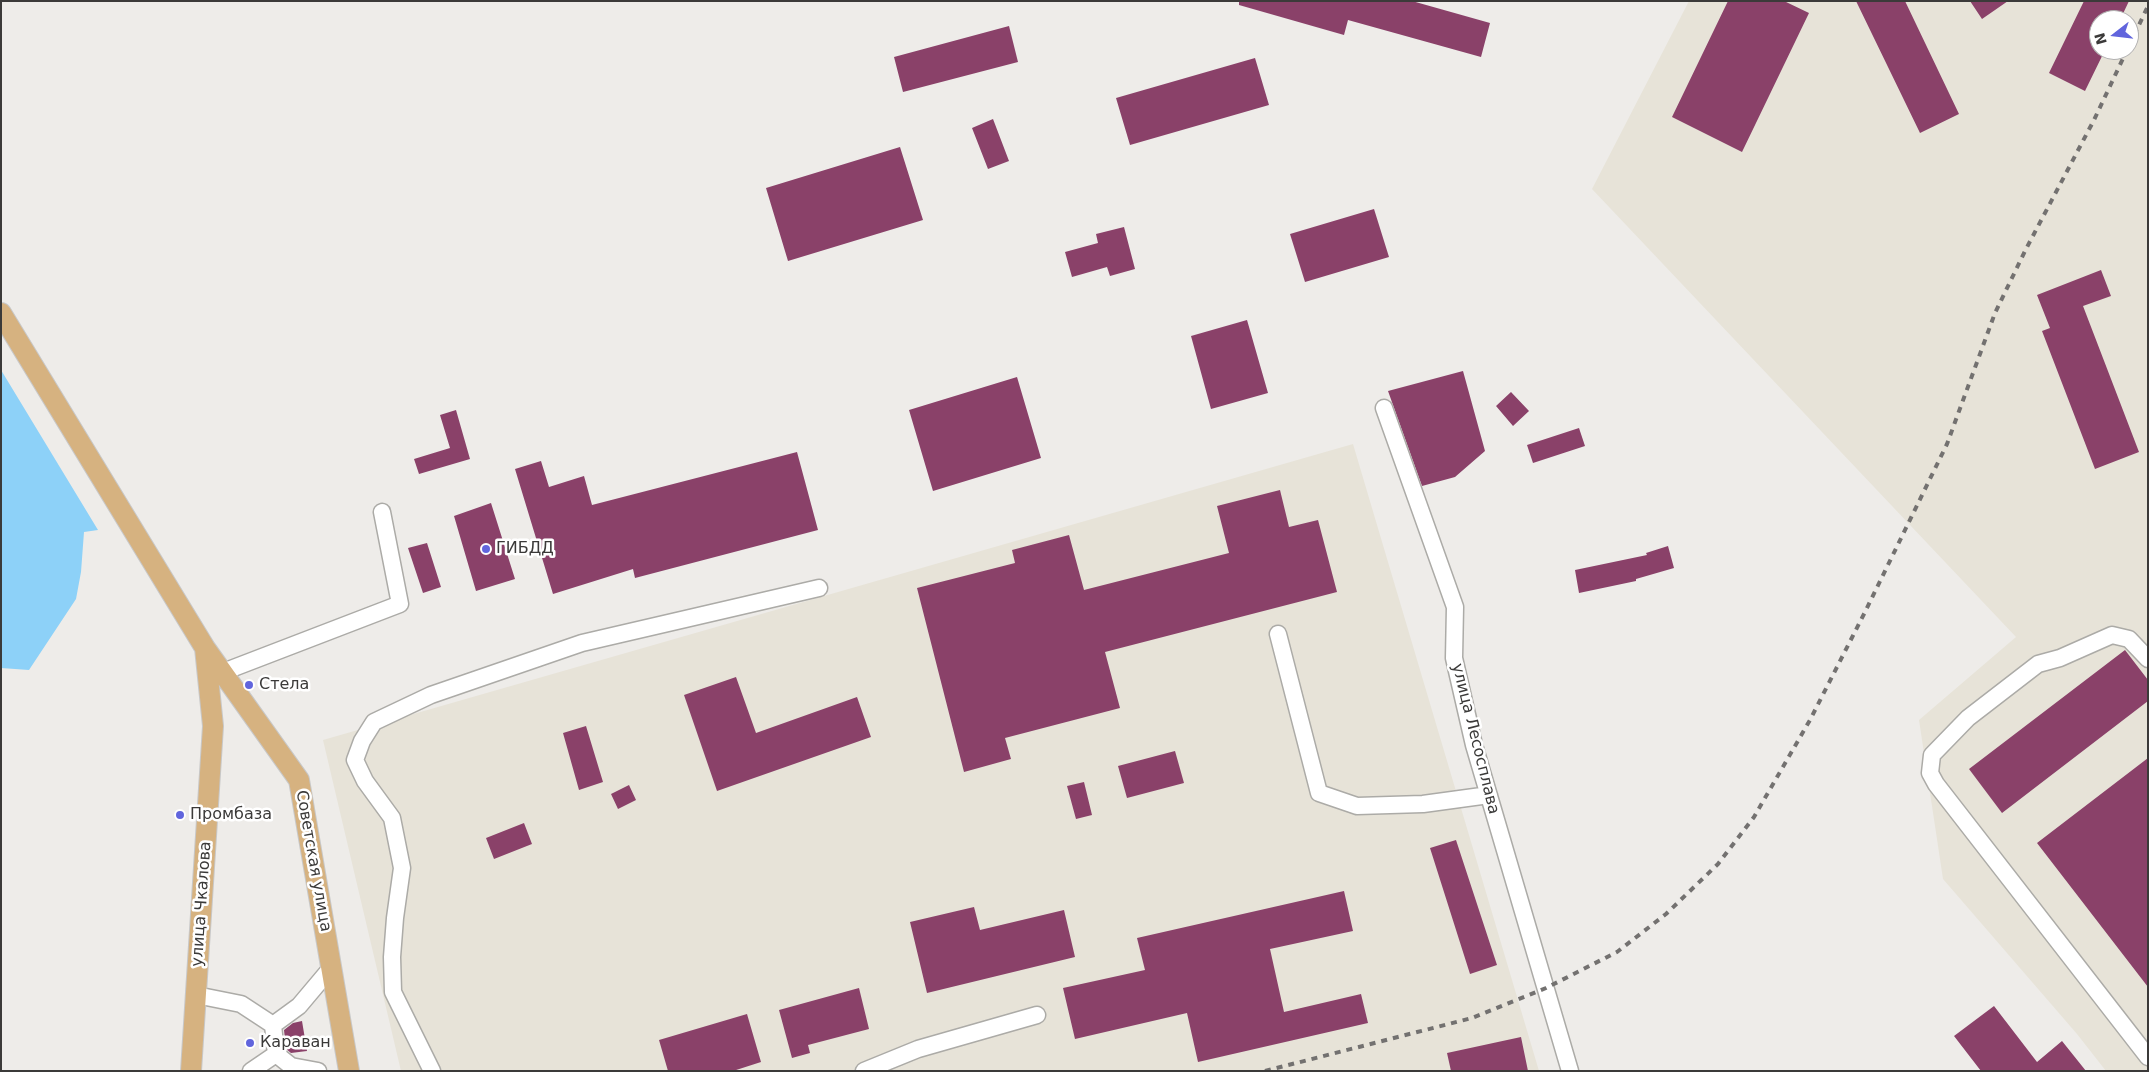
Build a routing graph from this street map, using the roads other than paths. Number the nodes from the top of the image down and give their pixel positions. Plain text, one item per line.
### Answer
1 (1, 313) edge
2 (1384, 408) dead end
3 (382, 512) dead end
4 (819, 588) dead end
5 (1278, 634) dead end
6 (206, 648) junction
7 (2148, 659) edge
8 (223, 672) junction
9 (1489, 795) junction
10 (331, 968) junction
11 (196, 995) junction
12 (1037, 1015) dead end
13 (273, 1026) junction
14 (276, 1054) junction
15 (2148, 1056) edge
16 (191, 1071) edge
17 (251, 1071) edge
18 (318, 1071) edge
19 (349, 1071) edge
20 (432, 1071) edge
21 (864, 1071) edge
22 (1570, 1071) edge

1 - 6 main road, Советская улица
2 - 9 street, улица Лесосплава
3 - 8 street
4 - 20 street
5 - 9 street
6 - 8 main road, Советская улица
6 - 11 main road, улица Чкалова
7 - 15 street
8 - 10 main road, Советская улица
9 - 22 street, улица Лесосплава
10 - 13 street
10 - 19 main road, Советская улица
11 - 13 street
11 - 16 main road, улица Чкалова
12 - 21 street
13 - 14 street
14 - 17 street
14 - 18 street

